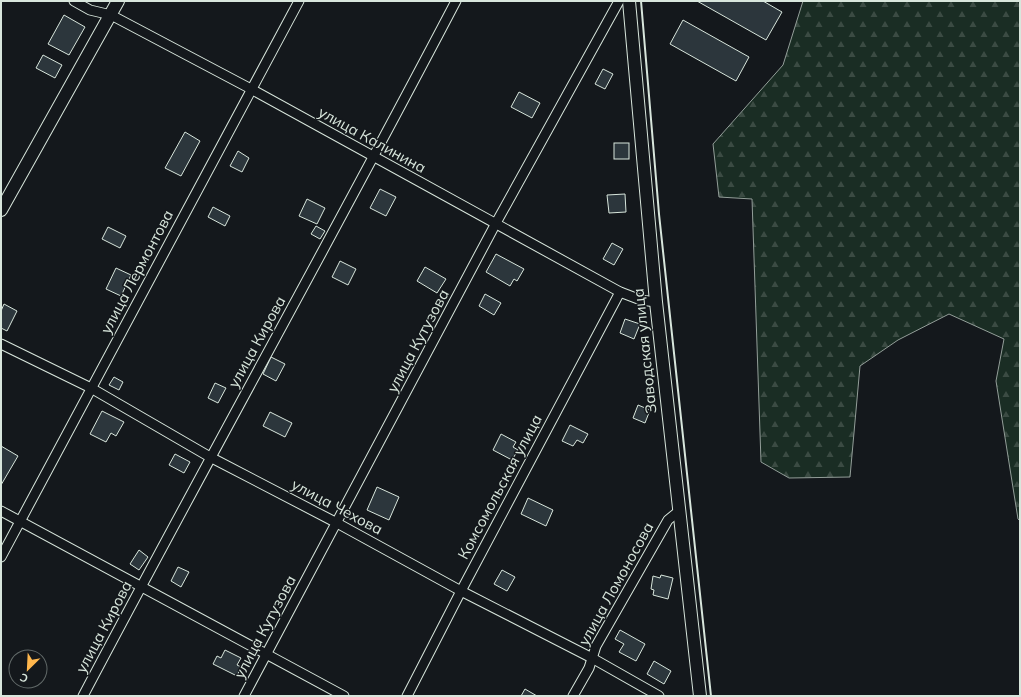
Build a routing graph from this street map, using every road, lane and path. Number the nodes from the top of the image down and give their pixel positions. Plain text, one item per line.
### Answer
1 (74, 1) edge
2 (118, 1) edge
3 (299, 1) edge
4 (456, 1) edge
5 (620, 1) edge
6 (629, 1) edge
7 (111, 15) junction
8 (251, 89) junction
9 (374, 158) junction
10 (1, 210) edge
11 (496, 223) junction
12 (620, 292) junction
13 (656, 302) junction
14 (1, 344) edge
15 (91, 388) junction
16 (210, 457) junction
17 (1, 511) edge
18 (679, 511) junction
19 (20, 522) junction
20 (337, 523) junction
21 (1, 557) edge
22 (141, 587) junction
23 (461, 591) junction
24 (267, 654) junction
25 (592, 658) junction
26 (83, 696) edge
27 (244, 696) edge
28 (344, 696) edge
29 (407, 696) edge
30 (573, 696) edge
31 (659, 696) edge
32 (700, 696) edge

1 - 7 street, улица Калинина
2 - 7 street
3 - 8 street, улица Лермонтова
4 - 9 street, улица Кирова
5 - 11 street, улица Кутузова
6 - 13 street, Заводская улица
7 - 8 street, улица Калинина
7 - 10 street
8 - 9 street, улица Калинина
8 - 15 street, улица Лермонтова
9 - 11 street, улица Калинина
9 - 16 street, улица Кирова
11 - 12 street, улица Калинина
11 - 20 street, улица Кутузова
12 - 13 street, улица Калинина
12 - 23 street, Комсомольская улица
13 - 18 street, Заводская улица
14 - 15 street, улица Чехова
15 - 16 street, улица Чехова
15 - 19 street, улица Лермонтова
16 - 20 street, улица Чехова
16 - 22 street, улица Кирова
17 - 19 street
18 - 25 street, улица Ломоносова
18 - 32 street, Заводская улица
19 - 21 street, улица Лермонтова
19 - 22 street
20 - 23 street, улица Чехова
20 - 24 street, улица Кутузова
22 - 24 street
22 - 26 street, улица Кирова
23 - 25 street, улица Чехова
23 - 29 street, Комсомольская улица
24 - 27 street, улица Кутузова
24 - 28 street
25 - 30 street, улица Ломоносова
25 - 31 street, улица Чехова

